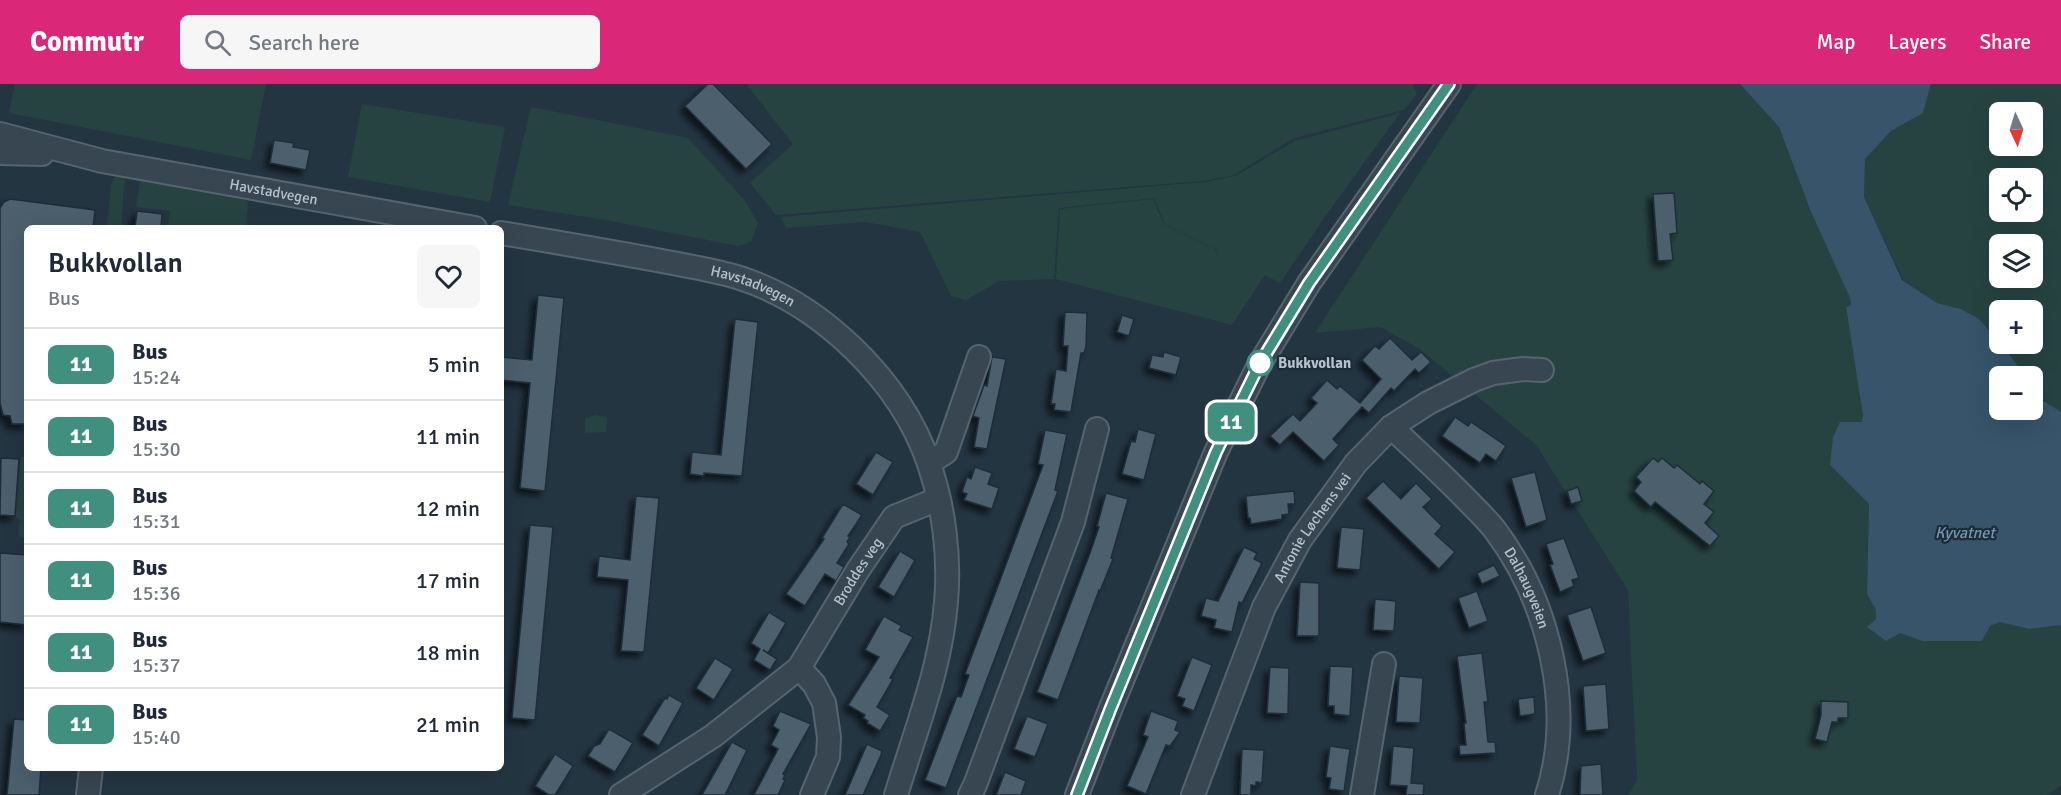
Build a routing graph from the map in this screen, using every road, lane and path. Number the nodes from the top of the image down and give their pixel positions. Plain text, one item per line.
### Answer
1 (1449, 84) edge
2 (0, 134) edge
3 (0, 153) edge
4 (74, 154) junction
5 (459, 225) edge
6 (504, 234) edge
7 (979, 357) dead end
8 (1542, 370) dead end
9 (1391, 427) junction
10 (1097, 429) dead end
11 (929, 463) junction
12 (938, 499) junction
13 (1384, 664) dead end
14 (799, 668) junction
15 (91, 771) edge
16 (88, 795) edge
17 (621, 795) edge
18 (812, 795) edge
19 (896, 795) edge
20 (970, 795) edge
21 (1077, 795) edge
22 (1193, 795) edge
23 (1362, 795) edge
24 (1547, 795) edge

1 - 21 street
2 - 4 street, Havstadvegen
3 - 4 street, Havstadvegen
4 - 5 street, Havstadvegen
6 - 11 street, Havstadvegen
7 - 11 street
8 - 9 street, Antonie Løchens vei
9 - 22 street, Antonie Løchens vei
9 - 24 street, Dalhaugveien
10 - 20 street
11 - 12 street, Havstadvegen
12 - 14 street, Broddes veg
12 - 19 street, Havstadvegen
13 - 23 street
14 - 17 street, Broddes veg
14 - 18 street
15 - 16 street

